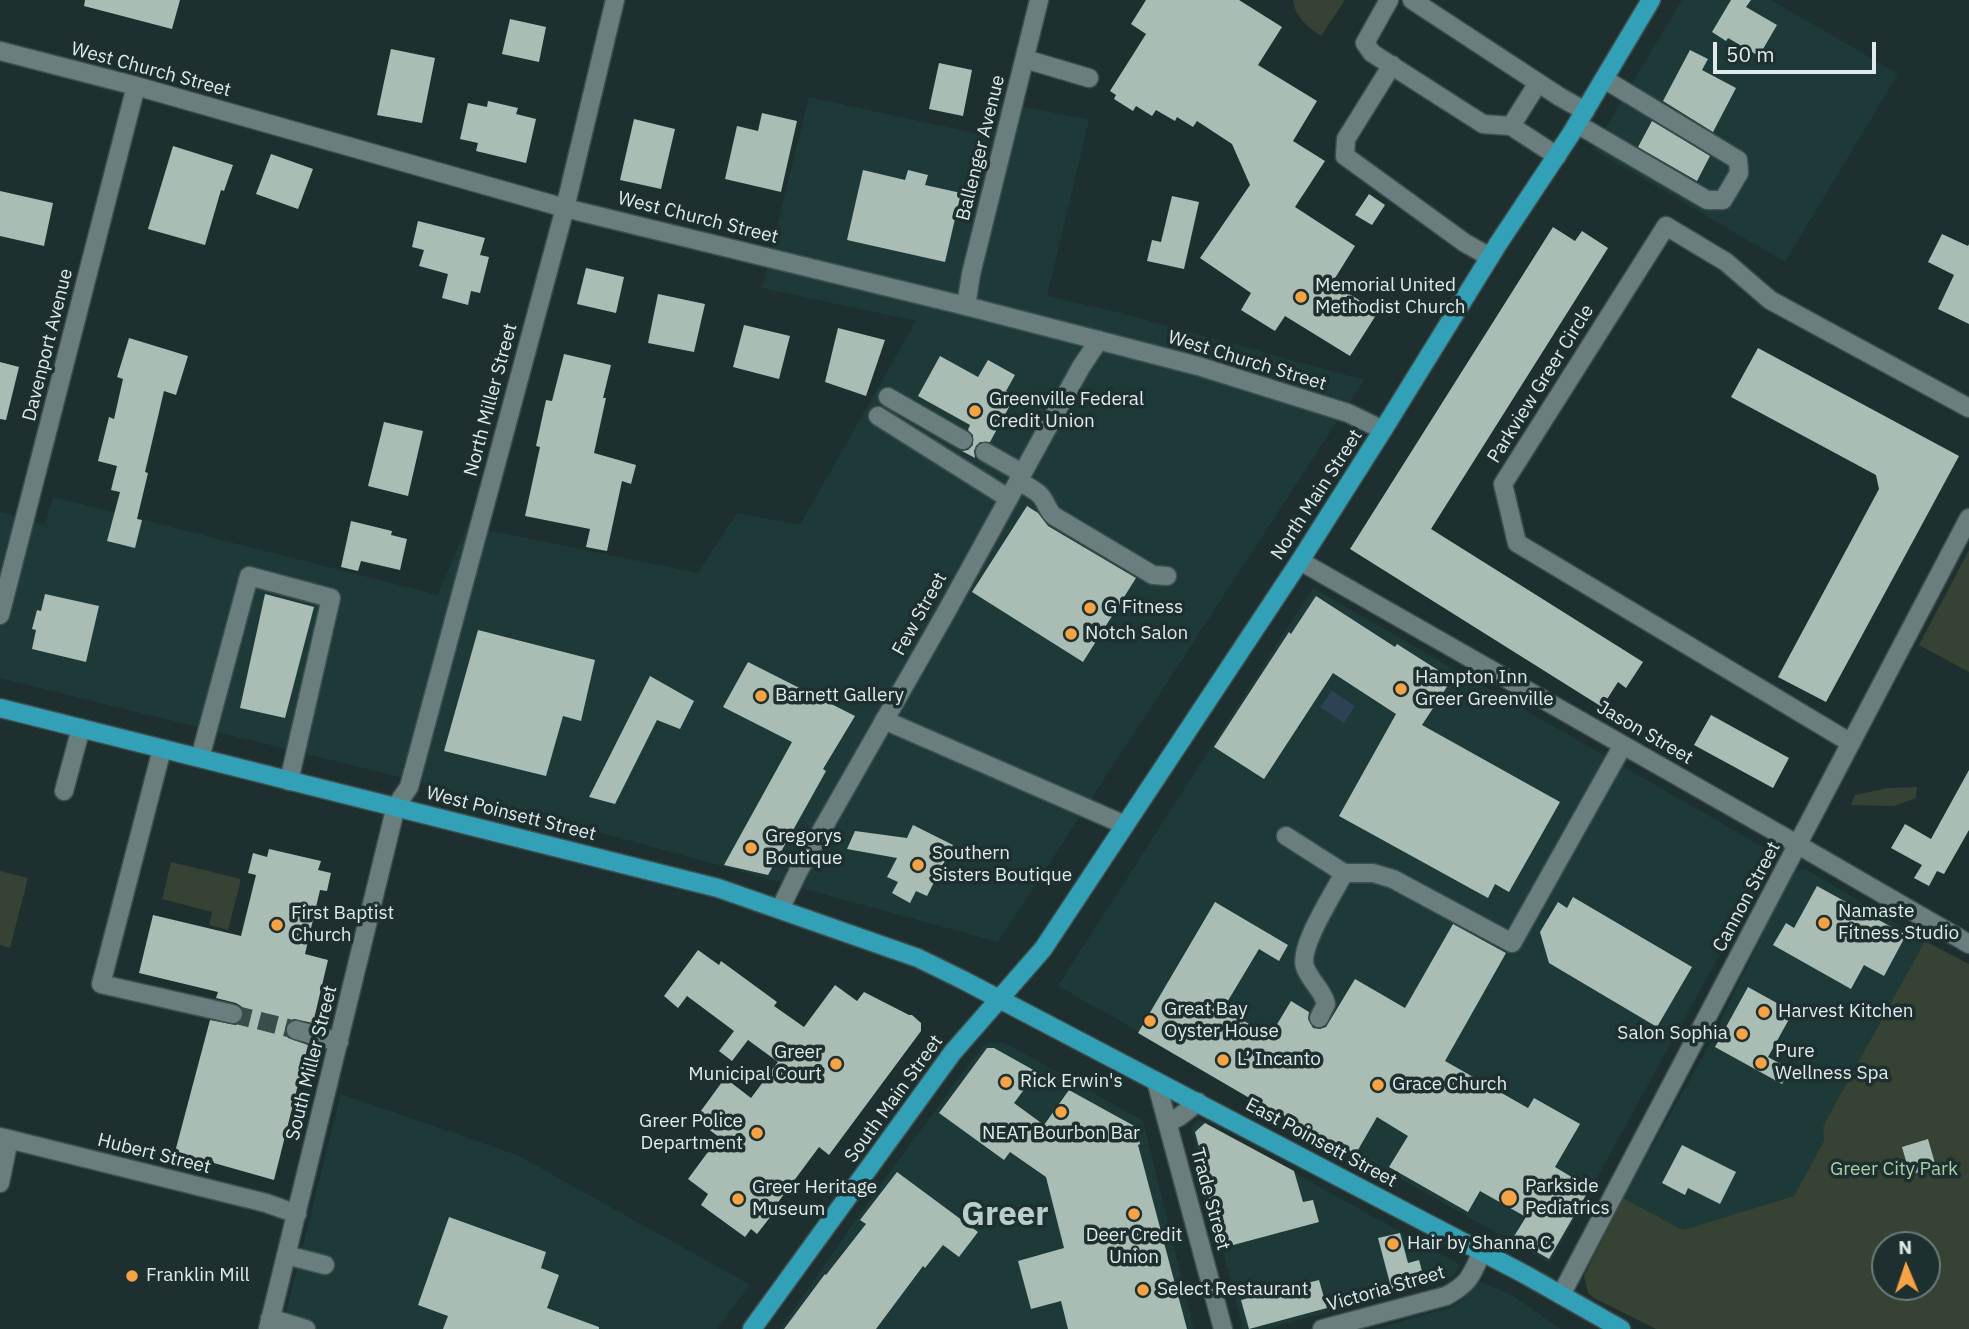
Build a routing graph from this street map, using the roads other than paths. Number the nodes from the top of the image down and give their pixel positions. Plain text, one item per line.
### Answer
1 (615, 0) edge
2 (1040, 0) edge
3 (1389, 0) edge
4 (1412, 0) edge
5 (1651, 0) edge
6 (0, 51) edge
7 (1025, 59) junction
8 (1392, 65) junction
9 (1089, 78) dead end
10 (1604, 79) junction
11 (1538, 82) junction
12 (136, 86) junction
13 (1581, 117) junction
14 (1511, 126) junction
15 (1557, 156) junction
16 (565, 208) junction
17 (1490, 257) junction
18 (966, 306) junction
19 (1099, 340) junction
20 (888, 397) dead end
21 (1969, 408) edge
22 (878, 416) dead end
23 (1383, 430) junction
24 (963, 440) dead end
25 (985, 452) dead end
26 (1020, 477) junction
27 (1009, 498) junction
28 (1969, 518) edge
29 (1300, 561) junction
30 (1167, 576) dead end
31 (0, 615) edge
32 (0, 708) edge
33 (884, 720) junction
34 (81, 728) junction
35 (1851, 743) junction
36 (1623, 745) junction
37 (162, 749) junction
38 (200, 758) junction
39 (289, 781) junction
40 (64, 791) dead end
41 (396, 806) junction
42 (1125, 825) junction
43 (1286, 836) dead end
44 (1798, 845) junction
45 (1344, 873) junction
46 (780, 909) junction
47 (1969, 944) edge
48 (999, 999) junction
49 (233, 1014) tunnel mouth
50 (1319, 1018) dead end
51 (296, 1030) tunnel mouth
52 (339, 1042) junction
53 (1156, 1081) junction
54 (1198, 1102) junction
55 (1168, 1122) junction
56 (4, 1138) edge
57 (0, 1183) edge
58 (297, 1214) junction
59 (1482, 1252) junction
60 (286, 1255) junction
61 (325, 1265) dead end
62 (1561, 1295) junction
63 (269, 1324) edge
64 (1353, 1325) edge
65 (306, 1329) edge
66 (752, 1329) edge
67 (1223, 1329) edge
68 (1322, 1329) edge
69 (1622, 1329) edge

1 - 16 street, North Miller Street
2 - 7 street, Ballenger Avenue
3 - 8 street
4 - 11 street
5 - 10 main road, North Main Street
6 - 12 street, West Church Street
7 - 9 street
7 - 18 street, Ballenger Avenue
8 - 14 street
8 - 17 street
10 - 13 main road, North Main Street
10 - 13 street
11 - 13 street
11 - 14 street
12 - 16 street, West Church Street
12 - 31 street, Davenport Avenue
13 - 15 main road, North Main Street
14 - 15 street
15 - 17 main road, North Main Street
16 - 18 street, West Church Street
16 - 41 street, North Miller Street
17 - 23 main road, North Main Street
18 - 19 street, West Church Street
19 - 23 street, West Church Street
19 - 26 street, Few Street
20 - 24 street
21 - 35 street, Parkview Greer Circle
22 - 27 street
23 - 29 main road, North Main Street
25 - 26 street
26 - 27 street, Few Street
26 - 30 street
27 - 33 street, Few Street
28 - 35 street, Cannon Street
29 - 36 street, Jason Street
29 - 42 main road, North Main Street
32 - 34 main road, West Poinsett Street
33 - 42 street
33 - 46 street, Few Street
34 - 37 main road, West Poinsett Street
34 - 40 street
35 - 44 street, Cannon Street
36 - 44 street, Jason Street
36 - 45 street
37 - 38 main road, West Poinsett Street
37 - 49 street
38 - 39 main road, West Poinsett Street
38 - 39 street
39 - 41 main road, West Poinsett Street
41 - 46 main road, West Poinsett Street
41 - 52 street, South Miller Street
42 - 48 main road, North Main Street
43 - 45 street
44 - 47 street, Jason Street
44 - 62 street, Cannon Street
45 - 50 street
46 - 48 main road, West Poinsett Street
48 - 53 main road, East Poinsett Street
48 - 66 main road, South Main Street
51 - 52 street
52 - 58 street, South Miller Street
53 - 54 main road, East Poinsett Street
53 - 55 street, Trade Street
54 - 55 street
54 - 59 main road, East Poinsett Street
55 - 67 street, Trade Street
56 - 57 street
56 - 58 street, Hubert Street
58 - 60 street, South Miller Street
59 - 62 main road, East Poinsett Street
59 - 64 street, Victoria Street
60 - 61 street
60 - 63 street, South Miller Street
62 - 69 main road, East Poinsett Street
63 - 65 street
64 - 68 street, Victoria Street

